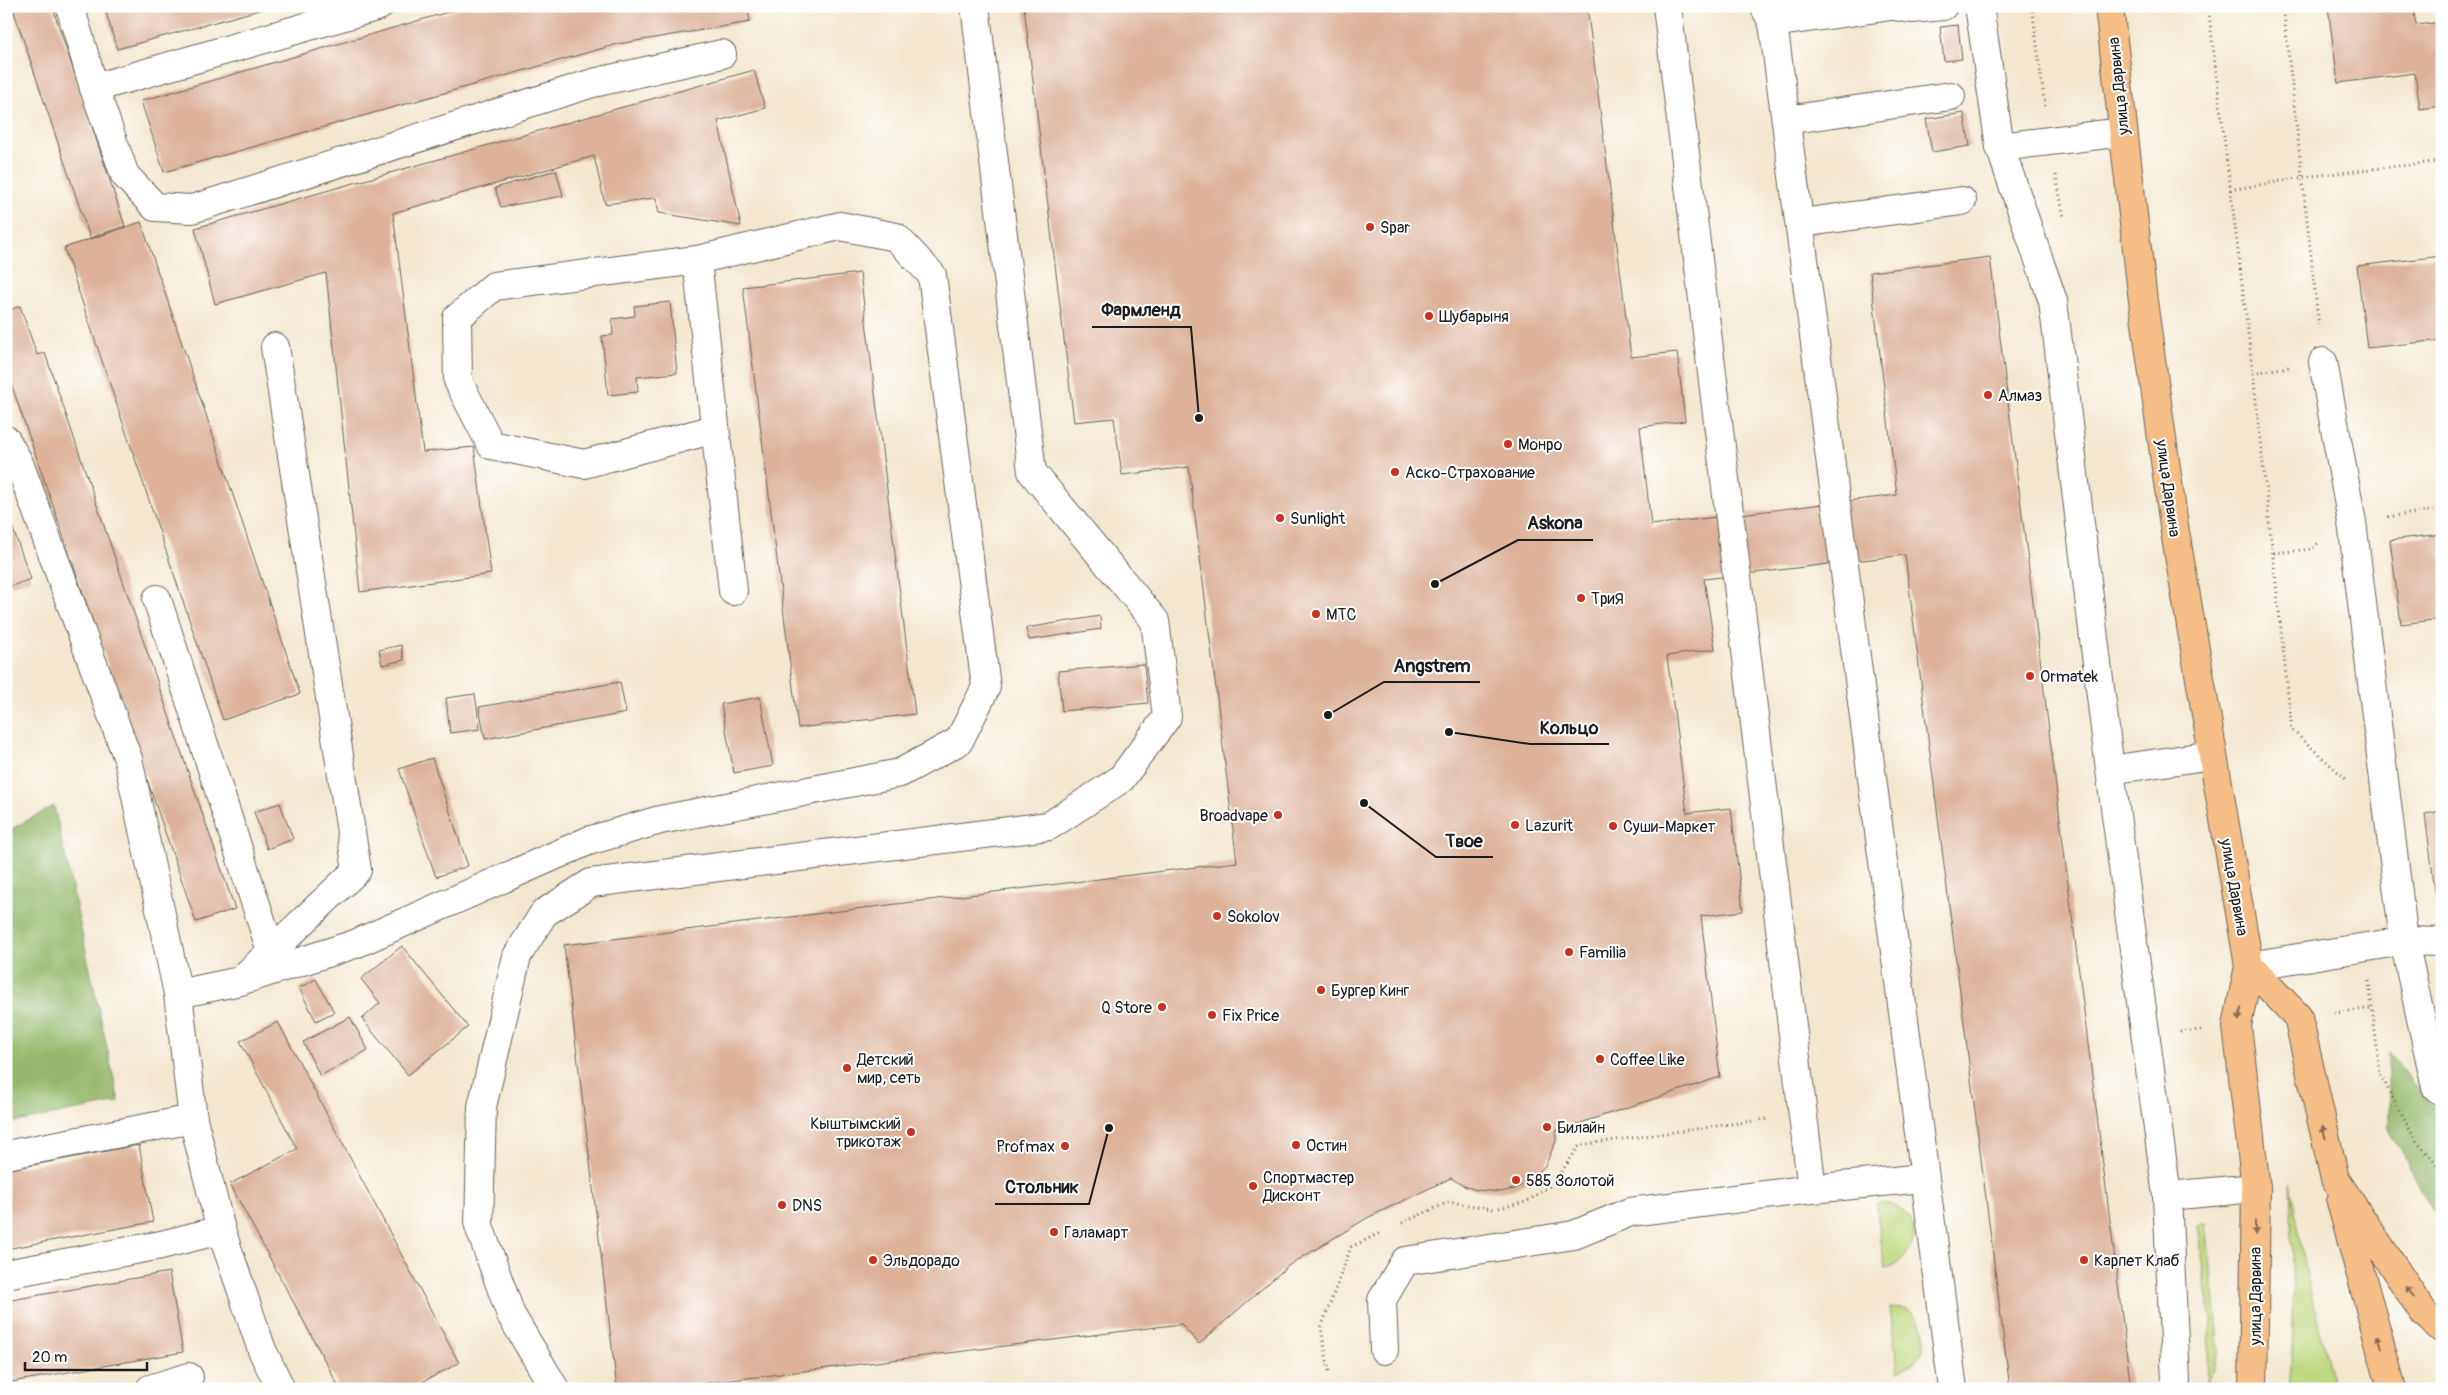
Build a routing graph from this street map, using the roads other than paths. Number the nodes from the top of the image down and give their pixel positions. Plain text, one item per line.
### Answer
1 (70, 6) edge
2 (379, 6) edge
3 (975, 6) edge
4 (1667, 6) edge
5 (1893, 6) edge
6 (1943, 6) edge
7 (1979, 6) edge
8 (2109, 6) edge
9 (1768, 15) edge
10 (722, 54) dead end
11 (94, 88) junction
12 (1951, 96) dead end
13 (1786, 120) junction
14 (2123, 132) junction
15 (2000, 147) junction
16 (1962, 201) dead end
17 (1801, 223) junction
18 (697, 260) junction
19 (275, 347) dead end
20 (2323, 362) road end
21 (715, 429) junction
22 (6, 440) edge
23 (734, 591) dead end
24 (157, 599) dead end
25 (2212, 755) junction
26 (2110, 770) junction
27 (2404, 941) junction
28 (2442, 942) edge
29 (271, 951) junction
30 (2249, 966) junction
31 (240, 981) junction
32 (178, 994) junction
33 (2442, 1092) edge
34 (193, 1119) junction
35 (6, 1155) edge
36 (1923, 1178) junction
37 (2335, 1179) junction
38 (2256, 1188) junction
39 (1812, 1189) junction
40 (2167, 1196) junction
41 (221, 1230) junction
42 (6, 1274) edge
43 (2442, 1329) edge
44 (1384, 1350) dead end
45 (189, 1377) dead end
46 (2176, 1381) dead end
47 (2250, 1386) edge
48 (150, 1389) edge
49 (281, 1389) edge
50 (555, 1389) edge
51 (1953, 1389) edge
52 (2392, 1389) edge

1 - 11 lane
2 - 11 lane
3 - 50 lane
4 - 39 lane
5 - 6 lane
5 - 9 lane
7 - 15 lane
8 - 14 main road, улица Дарвина
9 - 13 lane
10 - 11 lane
12 - 13 lane
13 - 17 lane
14 - 15 lane
14 - 25 main road, улица Дарвина
15 - 26 lane
16 - 17 lane
17 - 36 lane
18 - 21 lane
18 - 21 lane
18 - 31 lane
19 - 29 lane
20 - 27 lane
21 - 23 lane
22 - 32 lane
24 - 29 lane
25 - 26 lane
25 - 30 main road, улица Дарвина
26 - 40 lane
27 - 28 lane
27 - 30 lane
27 - 33 lane
29 - 31 lane
37 -> 30 main road
30 -> 38 main road, улица Дарвина
31 - 32 lane
32 - 34 lane
34 - 35 lane
34 - 41 lane
36 - 39 lane
36 - 51 lane
43 -> 37 main road
52 -> 37 main road
38 - 40 lane
38 -> 47 main road, улица Дарвина
39 - 44 lane
40 - 46 lane
41 - 42 lane
41 - 49 lane
45 - 48 lane

